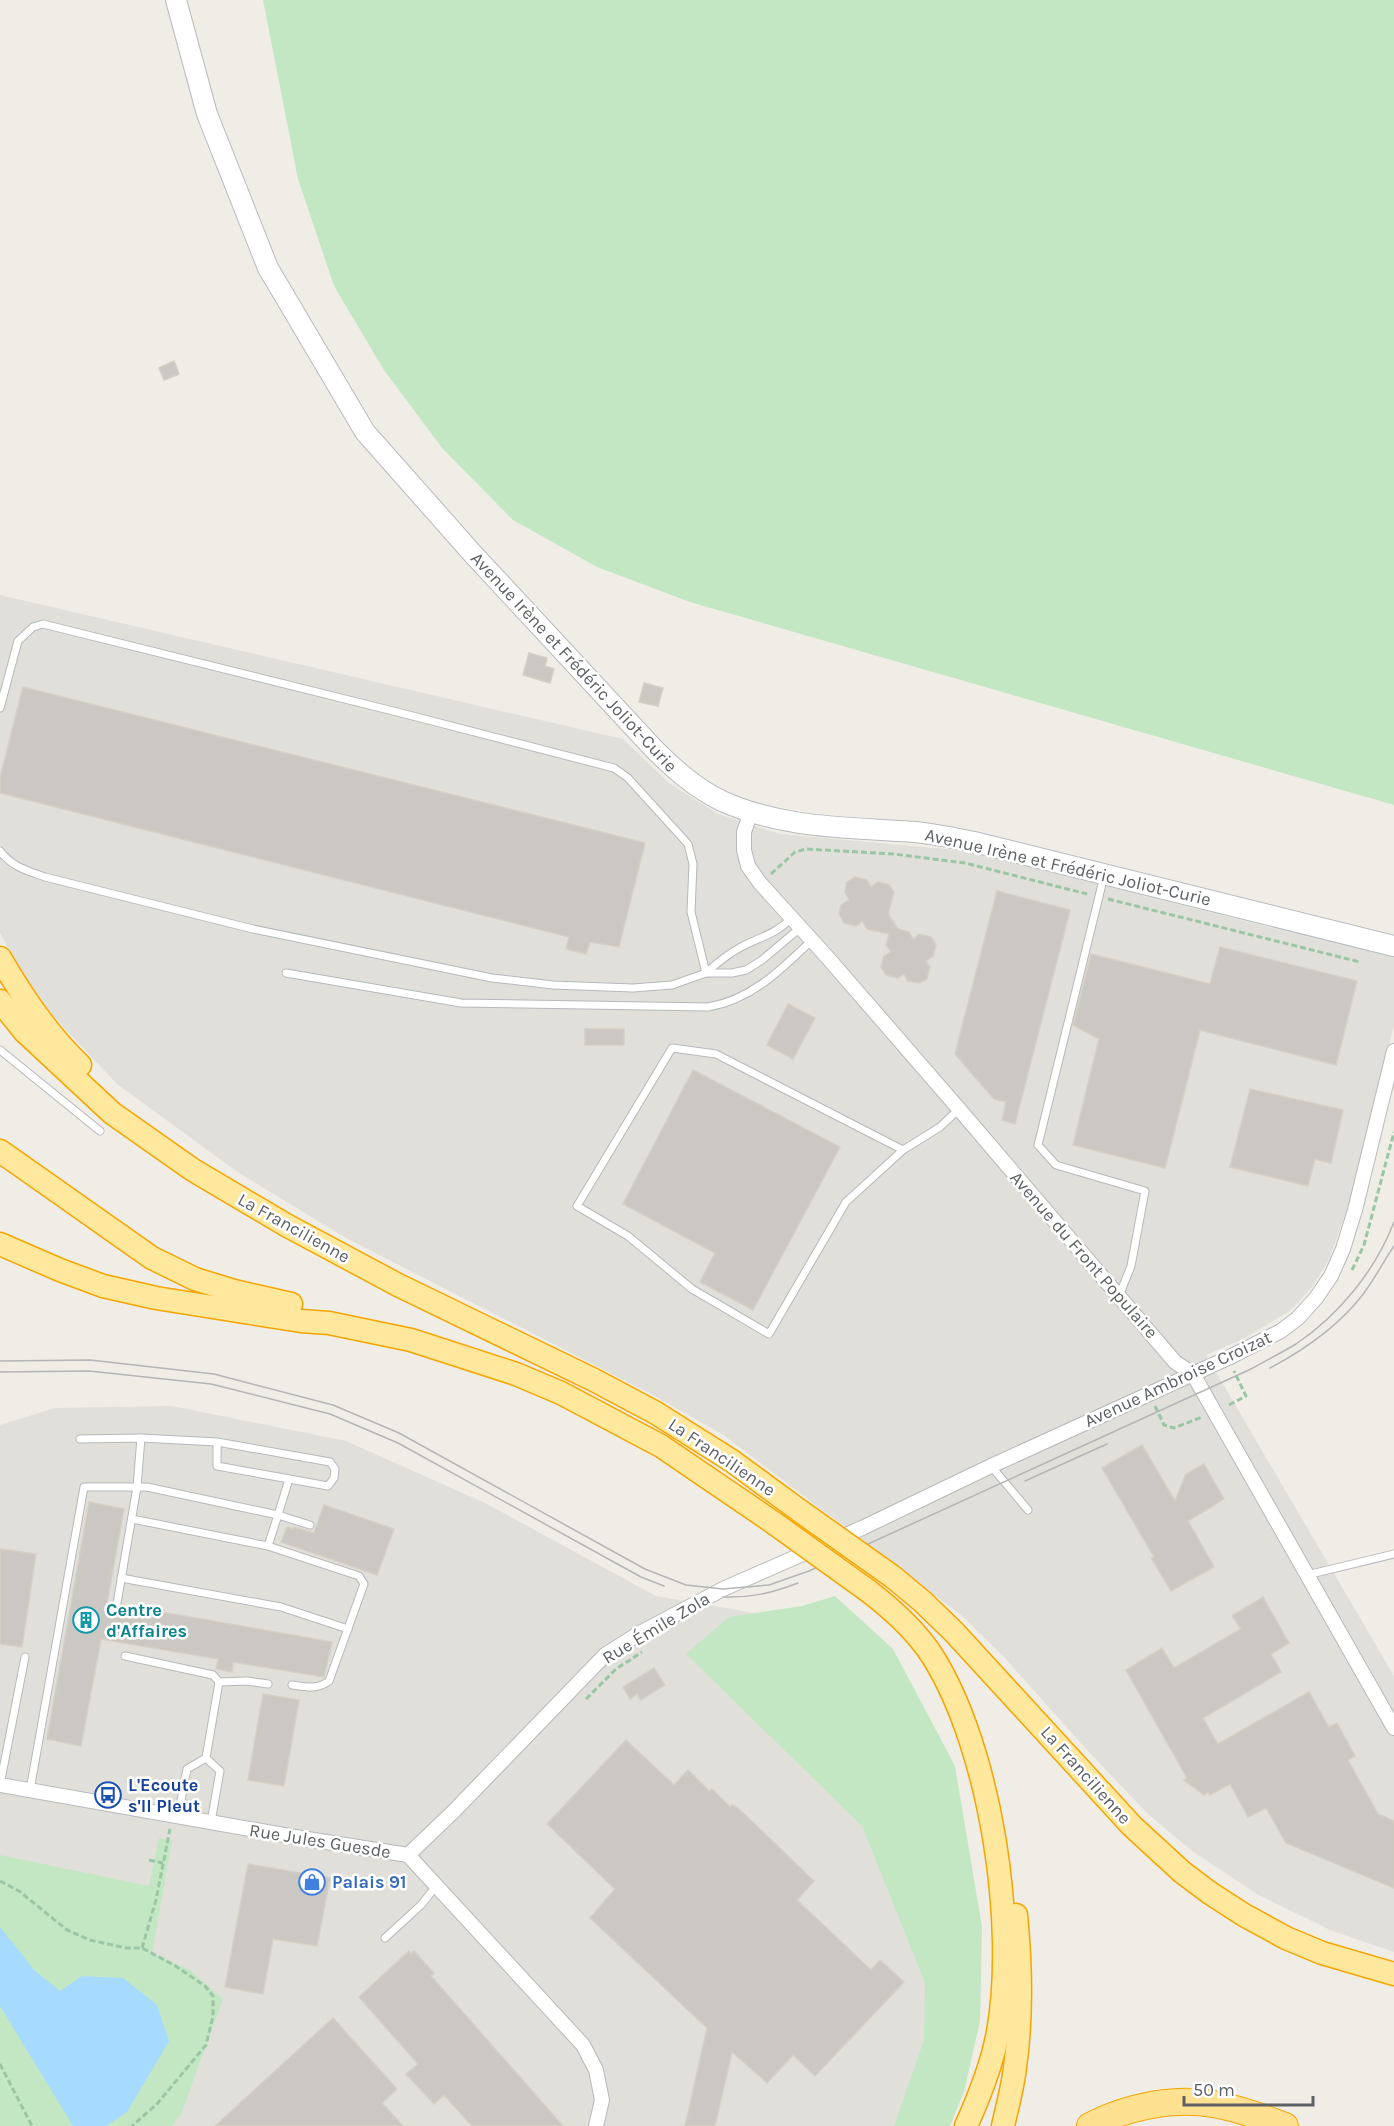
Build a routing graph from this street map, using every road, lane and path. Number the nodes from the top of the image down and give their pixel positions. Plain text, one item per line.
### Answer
1 (176, 0) edge
2 (0, 708) edge
3 (751, 812) junction
4 (0, 851) edge
5 (1104, 874) junction
6 (767, 877) dead end
7 (1099, 897) junction
8 (796, 923) junction
9 (812, 940) junction
10 (1394, 946) edge
11 (0, 958) edge
12 (1360, 962) dead end
13 (286, 973) dead end
14 (705, 973) junction
15 (0, 1001) edge
16 (0, 1050) edge
17 (1394, 1052) edge
18 (959, 1108) junction
19 (106, 1122) junction
20 (903, 1150) junction
21 (0, 1151) edge
22 (0, 1244) edge
23 (1119, 1296) junction
24 (329, 1323) junction
25 (1232, 1367) dead end
26 (1193, 1374) junction
27 (1154, 1403) dead end
28 (1224, 1407) dead end
29 (1207, 1415) dead end
30 (141, 1438) junction
31 (80, 1439) dead end
32 (217, 1442) junction
33 (991, 1466) junction
34 (289, 1479) junction
35 (137, 1487) junction
36 (1028, 1510) dead end
37 (278, 1515) junction
38 (132, 1519) junction
39 (310, 1525) dead end
40 (862, 1528) joint
41 (268, 1546) junction
42 (1394, 1554) edge
43 (1307, 1575) junction
44 (121, 1578) junction
45 (116, 1609) dead end
46 (348, 1629) junction
47 (646, 1649) dead end
48 (125, 1656) dead end
49 (25, 1657) dead end
50 (219, 1682) junction
51 (268, 1684) dead end
52 (292, 1685) dead end
53 (584, 1702) dead end
54 (1394, 1728) edge
55 (206, 1758) junction
56 (0, 1785) edge
57 (30, 1790) junction
58 (176, 1816) junction
59 (211, 1823) junction
60 (408, 1855) junction
61 (149, 1860) dead end
62 (163, 1863) junction
63 (998, 1864) junction
64 (0, 1881) edge
65 (437, 1885) junction
66 (386, 1938) dead end
67 (142, 1948) junction
68 (1394, 1974) edge
69 (0, 2064) edge
70 (32, 2126) edge
71 (132, 2126) edge
72 (596, 2126) edge
73 (966, 2126) edge
74 (1003, 2126) edge
75 (1090, 2126) edge
76 (1285, 2126) edge

1 - 3 main road, Avenue Irène et Frédéric Joliot-Curie
2 - 14 lane
3 - 5 main road, Avenue Irène et Frédéric Joliot-Curie
3 - 8 street, Avenue du Front Populaire
4 - 14 lane
5 - 7 lane
5 - 10 main road, Avenue Irène et Frédéric Joliot-Curie
6 - 7 path
7 - 12 path
7 - 23 lane
8 - 9 street, Avenue du Front Populaire
8 - 14 lane
8 - 14 lane
9 - 13 lane
9 - 18 street, Avenue du Front Populaire
11 - 19 highway
15 - 19 highway, La Francilienne
16 - 19 lane
17 - 26 street, Avenue Ambroise Croizat
18 - 20 lane
18 - 23 street, Avenue du Front Populaire
19 - 68 highway, La Francilienne, bridge
20 - 20 lane
21 - 24 highway
22 - 24 highway, La Francilienne
23 - 26 street, Avenue du Front Populaire
24 - 63 highway, La Francilienne, bridge
25 - 28 path
26 - 33 street, Avenue Ambroise Croizat
26 - 43 street, Avenue du Front Populaire
27 - 29 path
30 - 31 lane
30 - 32 lane
30 - 35 lane
32 - 34 lane
32 - 34 lane
33 - 36 lane
33 - 40 street, Avenue Ambroise Croizat
34 - 37 lane
35 - 37 lane
35 - 38 lane
35 - 57 lane
37 - 39 lane
37 - 41 lane
38 - 41 lane
38 - 44 lane
40 - 60 street, Rue Émile Zola
41 - 46 lane
42 - 43 lane
43 - 54 street, Avenue du Front Populaire
44 - 45 lane
44 - 46 lane
46 - 52 lane
47 - 53 path
48 - 50 lane
49 - 56 lane
50 - 51 lane
50 - 55 lane
55 - 58 lane
55 - 59 lane
56 - 57 street, Rue Jules Guesde
57 - 58 street, Rue Jules Guesde
58 - 59 street, Rue Jules Guesde
58 - 62 path
59 - 60 street, Rue Jules Guesde
60 - 65 street, Rue Jules Guesde
61 - 62 path
62 - 67 path
63 - 73 highway, La Francilienne
63 - 74 highway
64 - 67 path
65 - 66 lane
65 - 72 street, Rue Jules Guesde
67 - 71 path
69 - 70 path
75 - 76 highway

